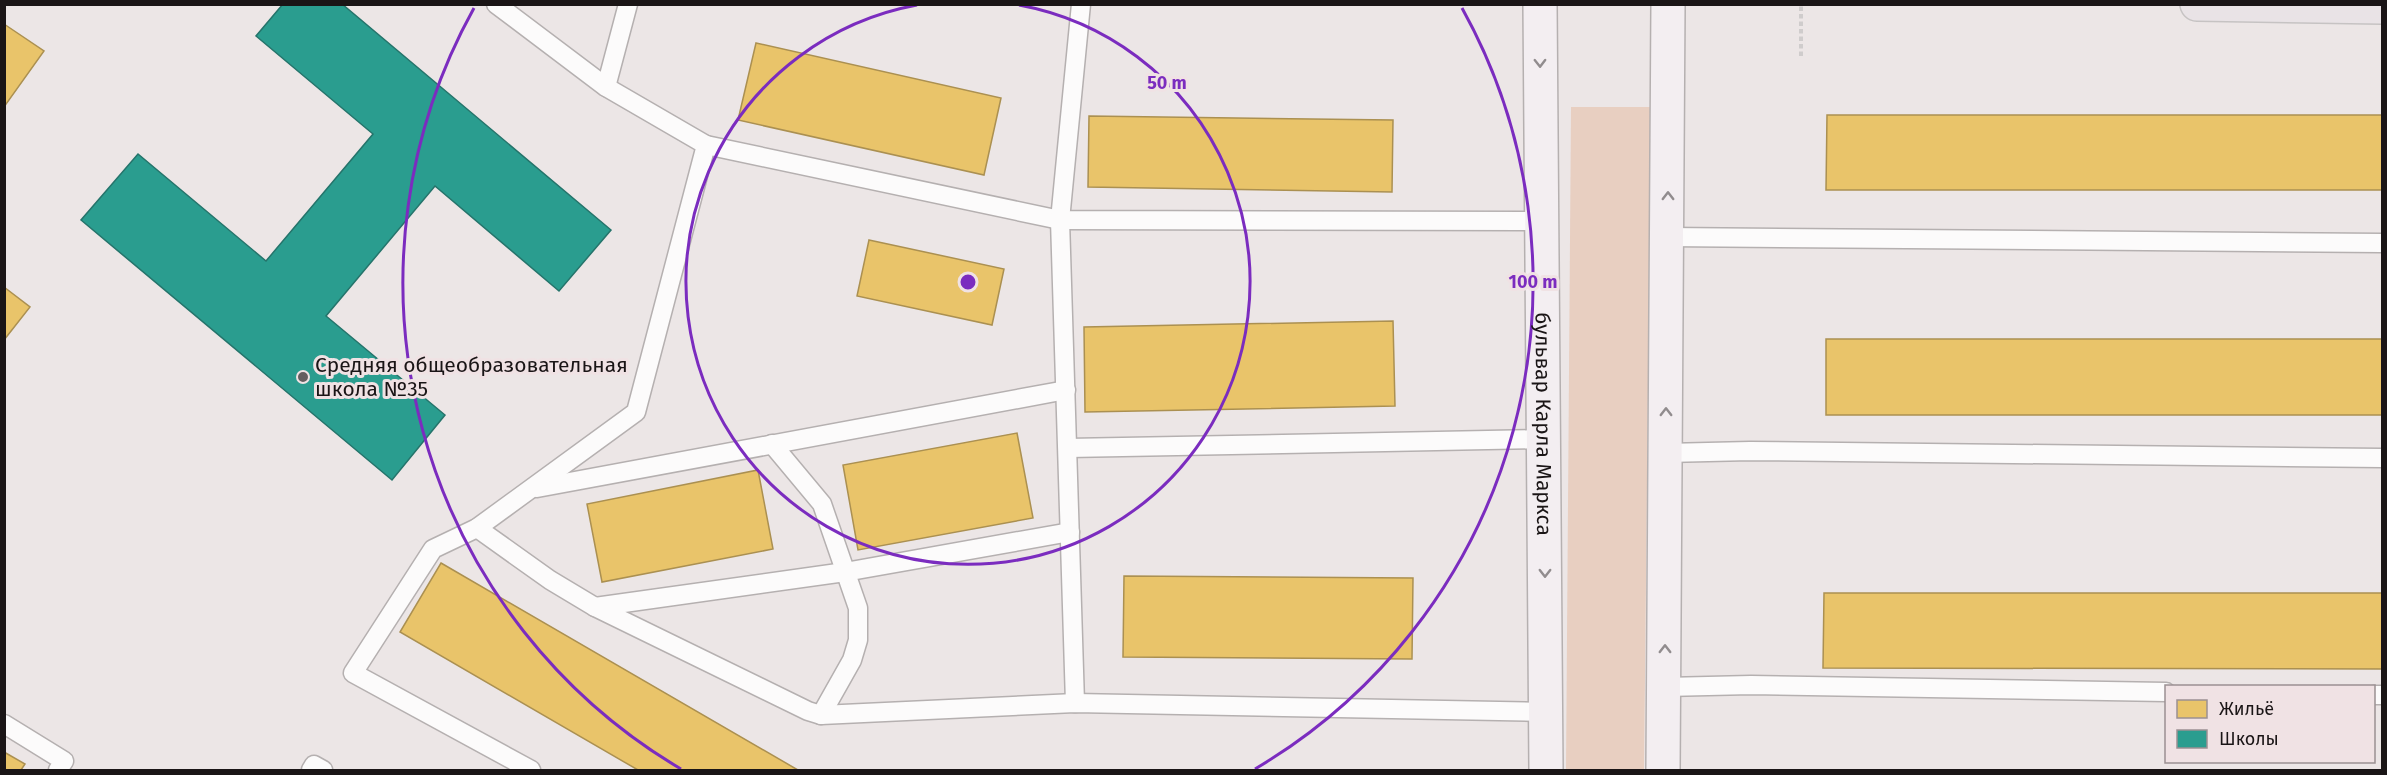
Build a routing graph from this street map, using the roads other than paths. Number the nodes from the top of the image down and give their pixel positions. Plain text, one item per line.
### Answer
1 (496, 4) edge
2 (628, 4) edge
3 (1081, 4) edge
4 (1540, 4) edge
5 (1668, 4) edge
6 (2197, 4) edge
7 (2382, 7) edge
8 (606, 87) junction
9 (706, 145) junction
10 (1060, 220) junction
11 (1542, 221) junction
12 (1667, 237) junction
13 (2382, 243) edge
14 (1066, 390) junction
15 (1544, 439) junction
16 (772, 444) junction
17 (1068, 448) junction
18 (1666, 453) junction
19 (2382, 458) edge
20 (532, 489) junction
21 (477, 528) junction
22 (1070, 532) junction
23 (845, 572) junction
24 (595, 607) junction
25 (1665, 687) junction
26 (2165, 692) edge
27 (1075, 703) junction
28 (1546, 712) junction
29 (821, 715) junction
30 (4, 724) edge
31 (58, 771) edge
32 (311, 771) edge
33 (323, 771) edge
34 (531, 771) edge
35 (1546, 771) edge
36 (1663, 771) edge

1 - 8 lane
2 - 8 lane
3 - 10 lane
4 -> 11 street, бульвар Карла Маркса
12 -> 5 street
6 - 7 main road
8 - 9 lane
9 - 10 lane
9 - 20 lane
10 - 11 lane
10 - 14 lane
11 - 15 street, бульвар Карла Маркса
12 - 13 lane
18 -> 12 street
14 - 16 lane
14 - 17 lane
15 - 17 lane
15 -> 28 street, бульвар Карла Маркса
16 - 20 lane
16 - 23 lane
17 - 22 lane
18 - 19 lane
25 -> 18 street
20 - 21 lane
21 - 24 lane
21 - 34 lane
22 - 23 lane
22 - 27 lane
23 - 24 lane
23 - 29 lane
24 - 29 lane
25 - 26 lane
25 - 36 street
27 - 28 lane
27 - 29 lane
28 - 35 street, бульвар Карла Маркса
30 - 31 lane
32 - 33 lane

